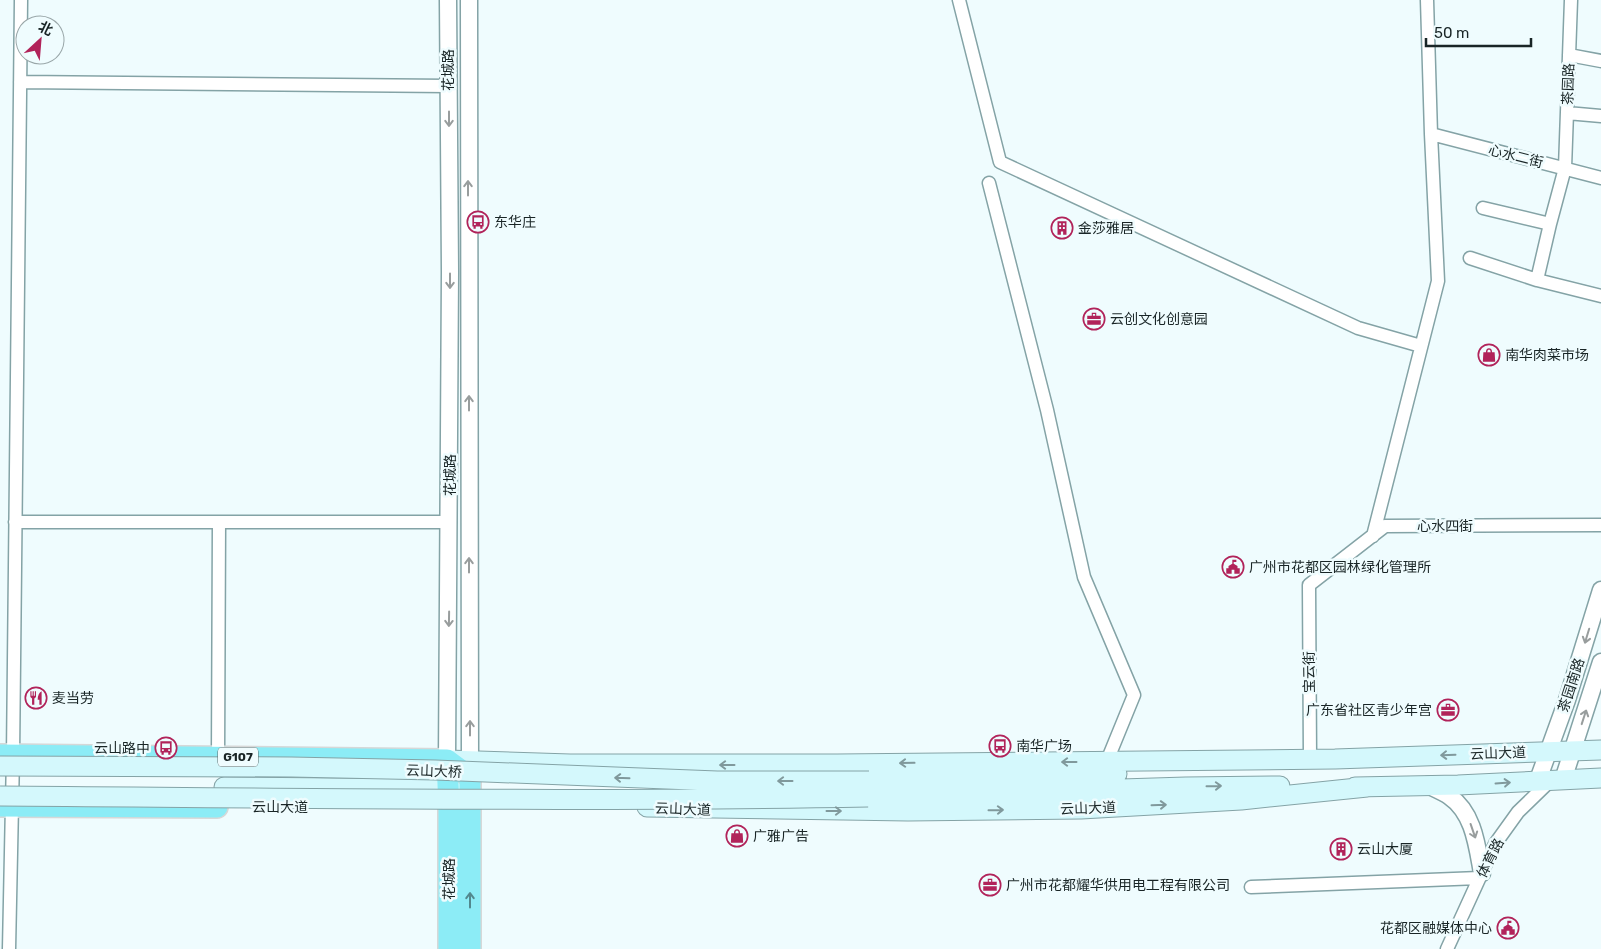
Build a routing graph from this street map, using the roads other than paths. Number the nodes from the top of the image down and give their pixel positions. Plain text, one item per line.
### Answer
1 (21, 0) edge
2 (448, 0) edge
3 (469, 0) edge
4 (959, 0) edge
5 (1427, 0) edge
6 (1571, 0) edge
7 (1569, 55) junction
8 (1601, 61) edge
9 (20, 82) junction
10 (449, 86) junction
11 (1567, 113) junction
12 (1601, 116) edge
13 (1431, 134) junction
14 (1564, 168) junction
15 (1601, 178) edge
16 (989, 183) dead end
17 (1483, 208) dead end
18 (1550, 224) junction
19 (1470, 258) dead end
20 (1537, 280) junction
21 (1601, 296) edge
22 (1421, 346) junction
23 (15, 522) junction
24 (219, 522) junction
25 (450, 522) junction
26 (1601, 525) edge
27 (1373, 536) junction
28 (1308, 585) joint
29 (1601, 590) edge
30 (1601, 662) edge
31 (1596, 679) junction
32 (1601, 694) edge
33 (1601, 750) edge
34 (1549, 751) junction
35 (1573, 752) junction
36 (218, 757) junction
37 (4, 759) edge
38 (337, 759) junction
39 (1310, 759) junction
40 (1335, 759) junction
41 (447, 760) junction
42 (1107, 761) junction
43 (470, 769) junction
44 (0, 777) edge
45 (1601, 778) edge
46 (1551, 780) junction
47 (224, 782) junction
48 (1428, 785) junction
49 (0, 786) edge
50 (1367, 787) junction
51 (869, 789) junction
52 (449, 798) junction
53 (470, 800) junction
54 (4, 803) edge
55 (1480, 876) junction
56 (1252, 887) dead end
57 (9, 949) edge
58 (449, 949) edge
59 (470, 949) edge
60 (1447, 949) edge

1 - 9 street
2 - 10 street, 花城路
43 -> 3 street, 花城路
4 - 22 street
5 - 13 street
6 - 7 street, 茶园路
7 - 8 street
7 - 11 street, 茶园路
9 - 10 street
9 - 23 street
10 -> 25 street, 花城路
11 - 12 street
11 - 14 street, 茶园路
13 - 14 street, 心水二街
13 - 22 street
14 - 15 street, 心水二街
14 - 18 street, 茶园路
16 - 42 street
17 - 18 street
18 - 20 street, 茶园路
19 - 20 street
20 - 21 street
22 - 27 street
23 - 24 street
23 - 37 street
24 - 25 street
24 - 36 street
25 -> 41 street, 花城路
26 - 27 street, 心水四街
27 - 28 street, 心水四街
28 - 39 street, 宝云街
29 -> 34 street, 茶园南路
30 - 31 street, 茶园南路
31 - 32 street
35 -> 31 street, 茶园南路
33 - 35 main road, 云山大道
34 - 35 main road, 云山大道
34 -> 40 main road, 云山大道
34 - 46 street, 茶园南路
35 - 46 street, 茶园南路
36 - 37 highway, G107
36 - 38 highway, G107
51 -> 37 main road, 云山大桥, bridge
37 - 54 street
38 - 41 highway, G107
38 - 47 main road
39 - 40 main road, 云山大道
39 - 42 main road, 云山大道
40 - 51 main road, 云山大道
41 - 43 highway
41 - 52 highway, 花城路
42 -> 43 main road, 云山大道
43 - 52 main road
43 - 53 highway, 花城路
44 - 47 main road
45 - 46 main road, 云山大道
48 -> 46 main road, 云山大道
46 - 55 street, 体育路
47 - 49 main road
47 - 52 main road
48 - 50 main road, 云山大道
48 -> 55 street
51 -> 50 main road, 云山大道
53 -> 50 main road, 云山大道
51 - 54 main road, 云山大桥, bridge
52 - 53 highway, 云山大道
52 - 54 highway, 云山大道
52 - 58 highway, 花城路
59 -> 53 highway, 花城路
54 - 57 street
55 - 56 street
55 - 60 street, 体育路

